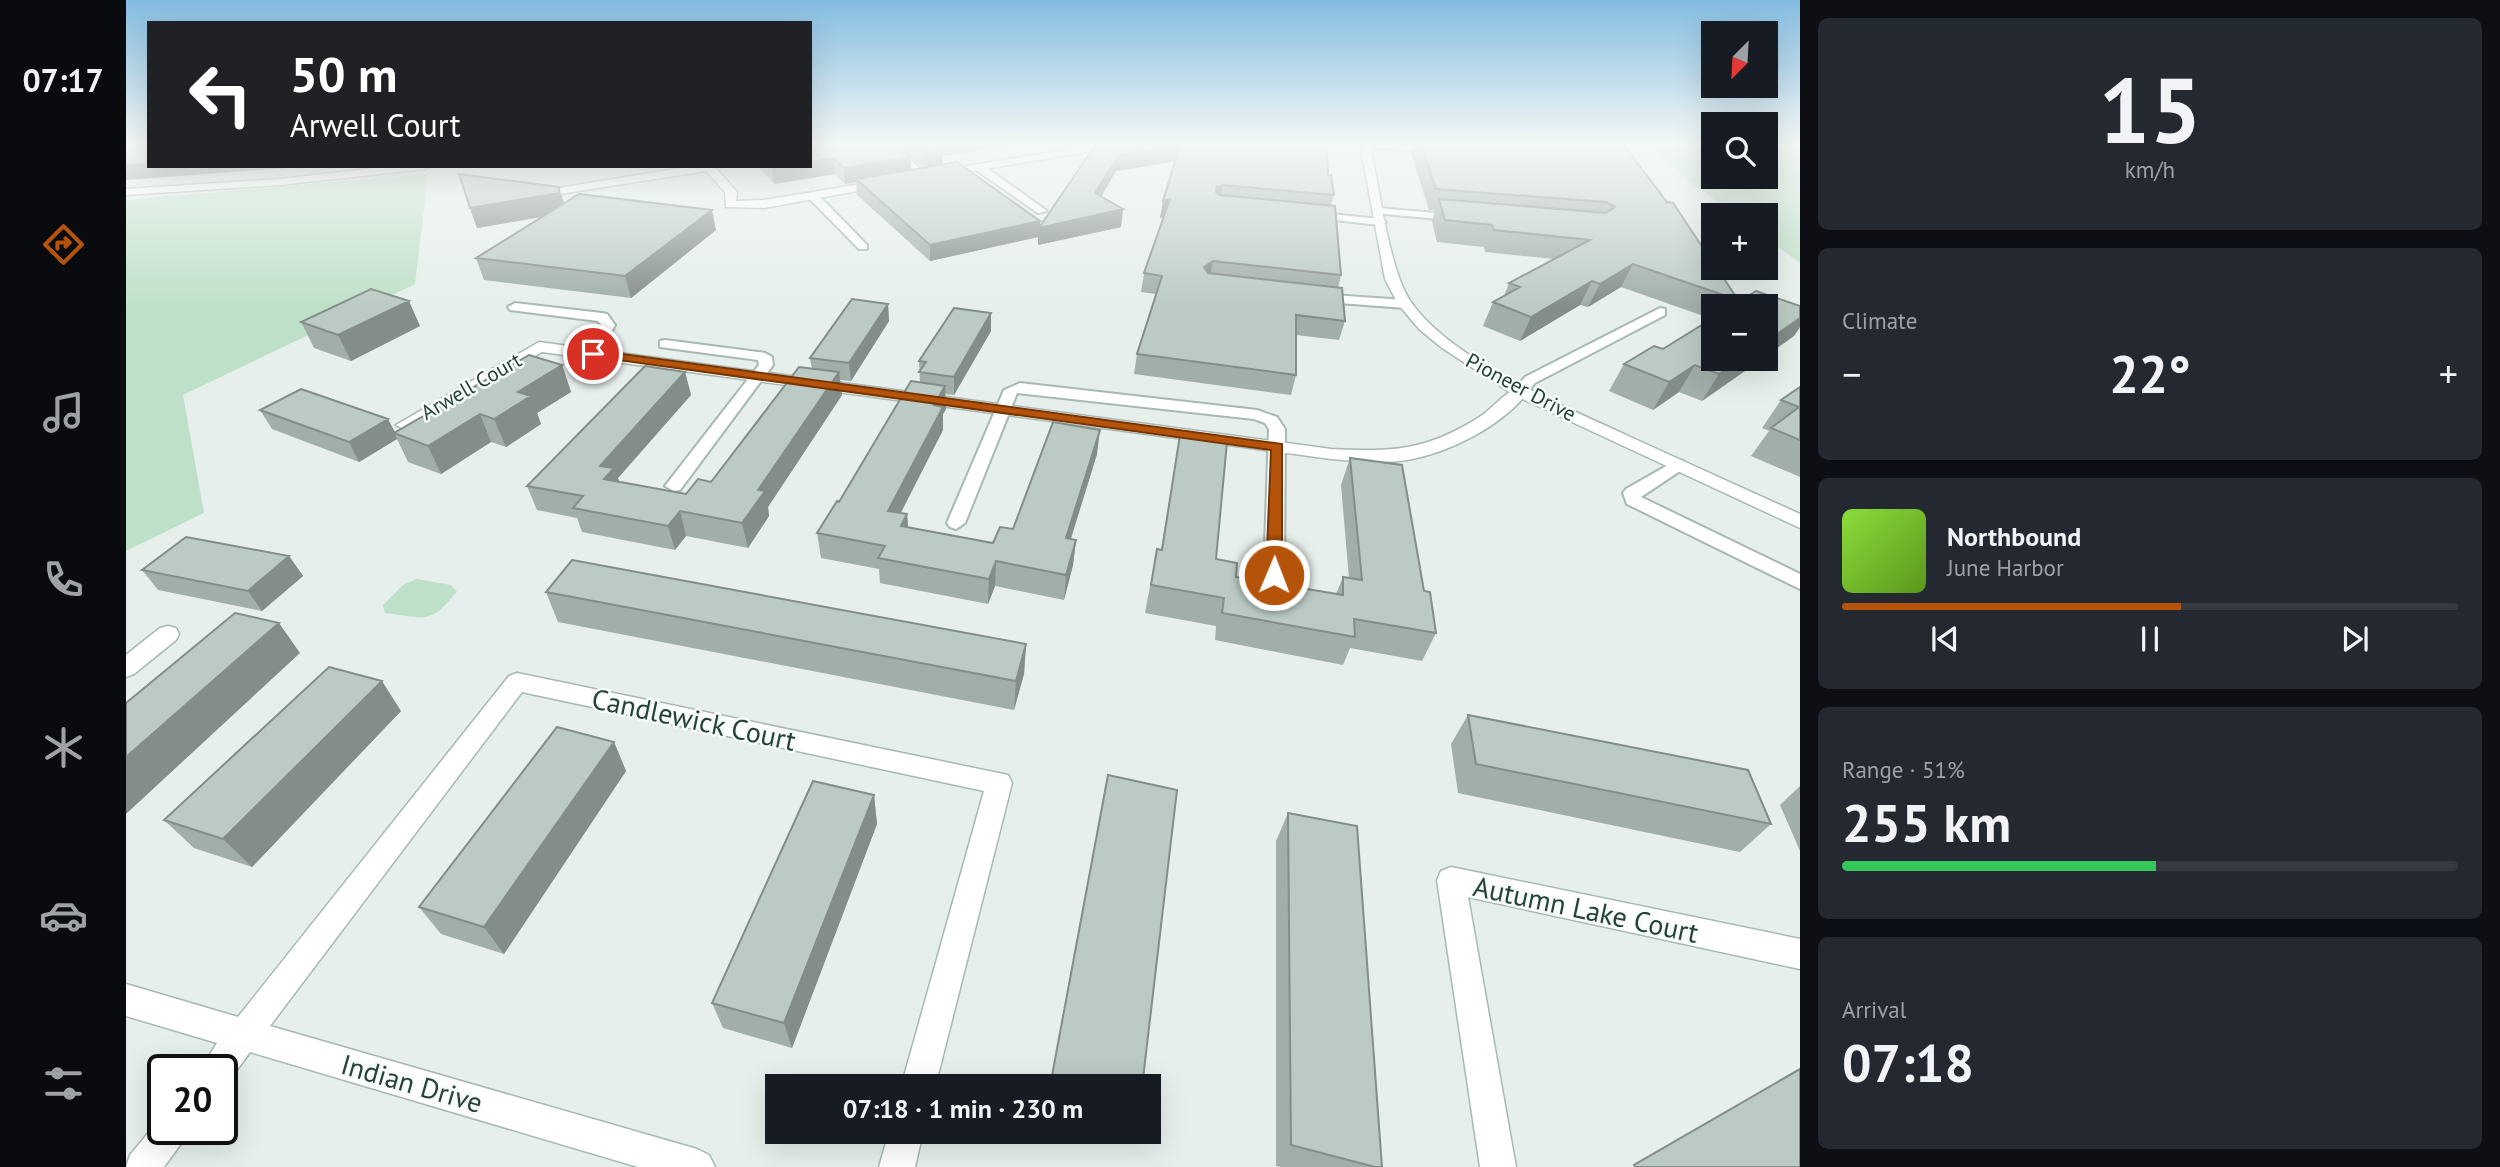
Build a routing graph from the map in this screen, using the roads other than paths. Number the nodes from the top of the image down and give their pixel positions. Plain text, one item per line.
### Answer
1 (730, 198) edge
2 (794, 198) edge
3 (816, 198) edge
4 (1024, 198) edge
5 (1376, 198) edge
6 (1042, 211) dead end
7 (1300, 214) edge
8 (1379, 216) junction
9 (1473, 219) edge
10 (863, 247) dead end
11 (1300, 296) edge
12 (1405, 304) junction
13 (515, 307) dead end
14 (1660, 312) dead end
15 (665, 344) dead end
16 (593, 354) junction
17 (757, 376) junction
18 (1520, 392) junction
19 (1004, 410) junction
20 (405, 425) edge
21 (1277, 447) junction
22 (1677, 465) junction
23 (674, 486) dead end
24 (1800, 522) edge
25 (956, 523) dead end
26 (1274, 575) dead end
27 (1800, 582) edge
28 (168, 634) dead end
29 (126, 668) edge
30 (1800, 954) edge
31 (126, 1000) edge
32 (245, 1033) junction
33 (229, 1054) edge
34 (921, 1074) edge
35 (903, 1144) edge
36 (159, 1145) edge
37 (142, 1167) edge
38 (697, 1167) edge
39 (897, 1167) edge
40 (1498, 1167) edge

1 - 2 street
3 - 10 lane
4 - 6 lane
5 - 8 street, Pioneer Drive
7 - 8 lane
8 - 9 lane
8 - 12 street, Pioneer Drive
11 - 12 lane
12 - 18 street, Pioneer Drive
13 - 16 lane
14 - 18 lane
15 - 17 lane
16 - 17 street, Arwell Court
16 - 20 street, Arwell Court
17 - 19 street, Arwell Court
17 - 23 lane
18 - 21 street, Arwell Court
18 - 22 street, Pioneer Drive
19 - 21 street, Arwell Court
19 - 21 lane
19 - 25 lane
21 - 26 lane
22 - 24 street, Pioneer Drive
22 - 27 lane
28 - 29 street
30 - 40 street, Autumn Lake Court
31 - 32 street, Indian Drive
32 - 33 street
32 - 34 street, Candlewick Court
32 - 38 street, Indian Drive
35 - 39 street
36 - 37 street

